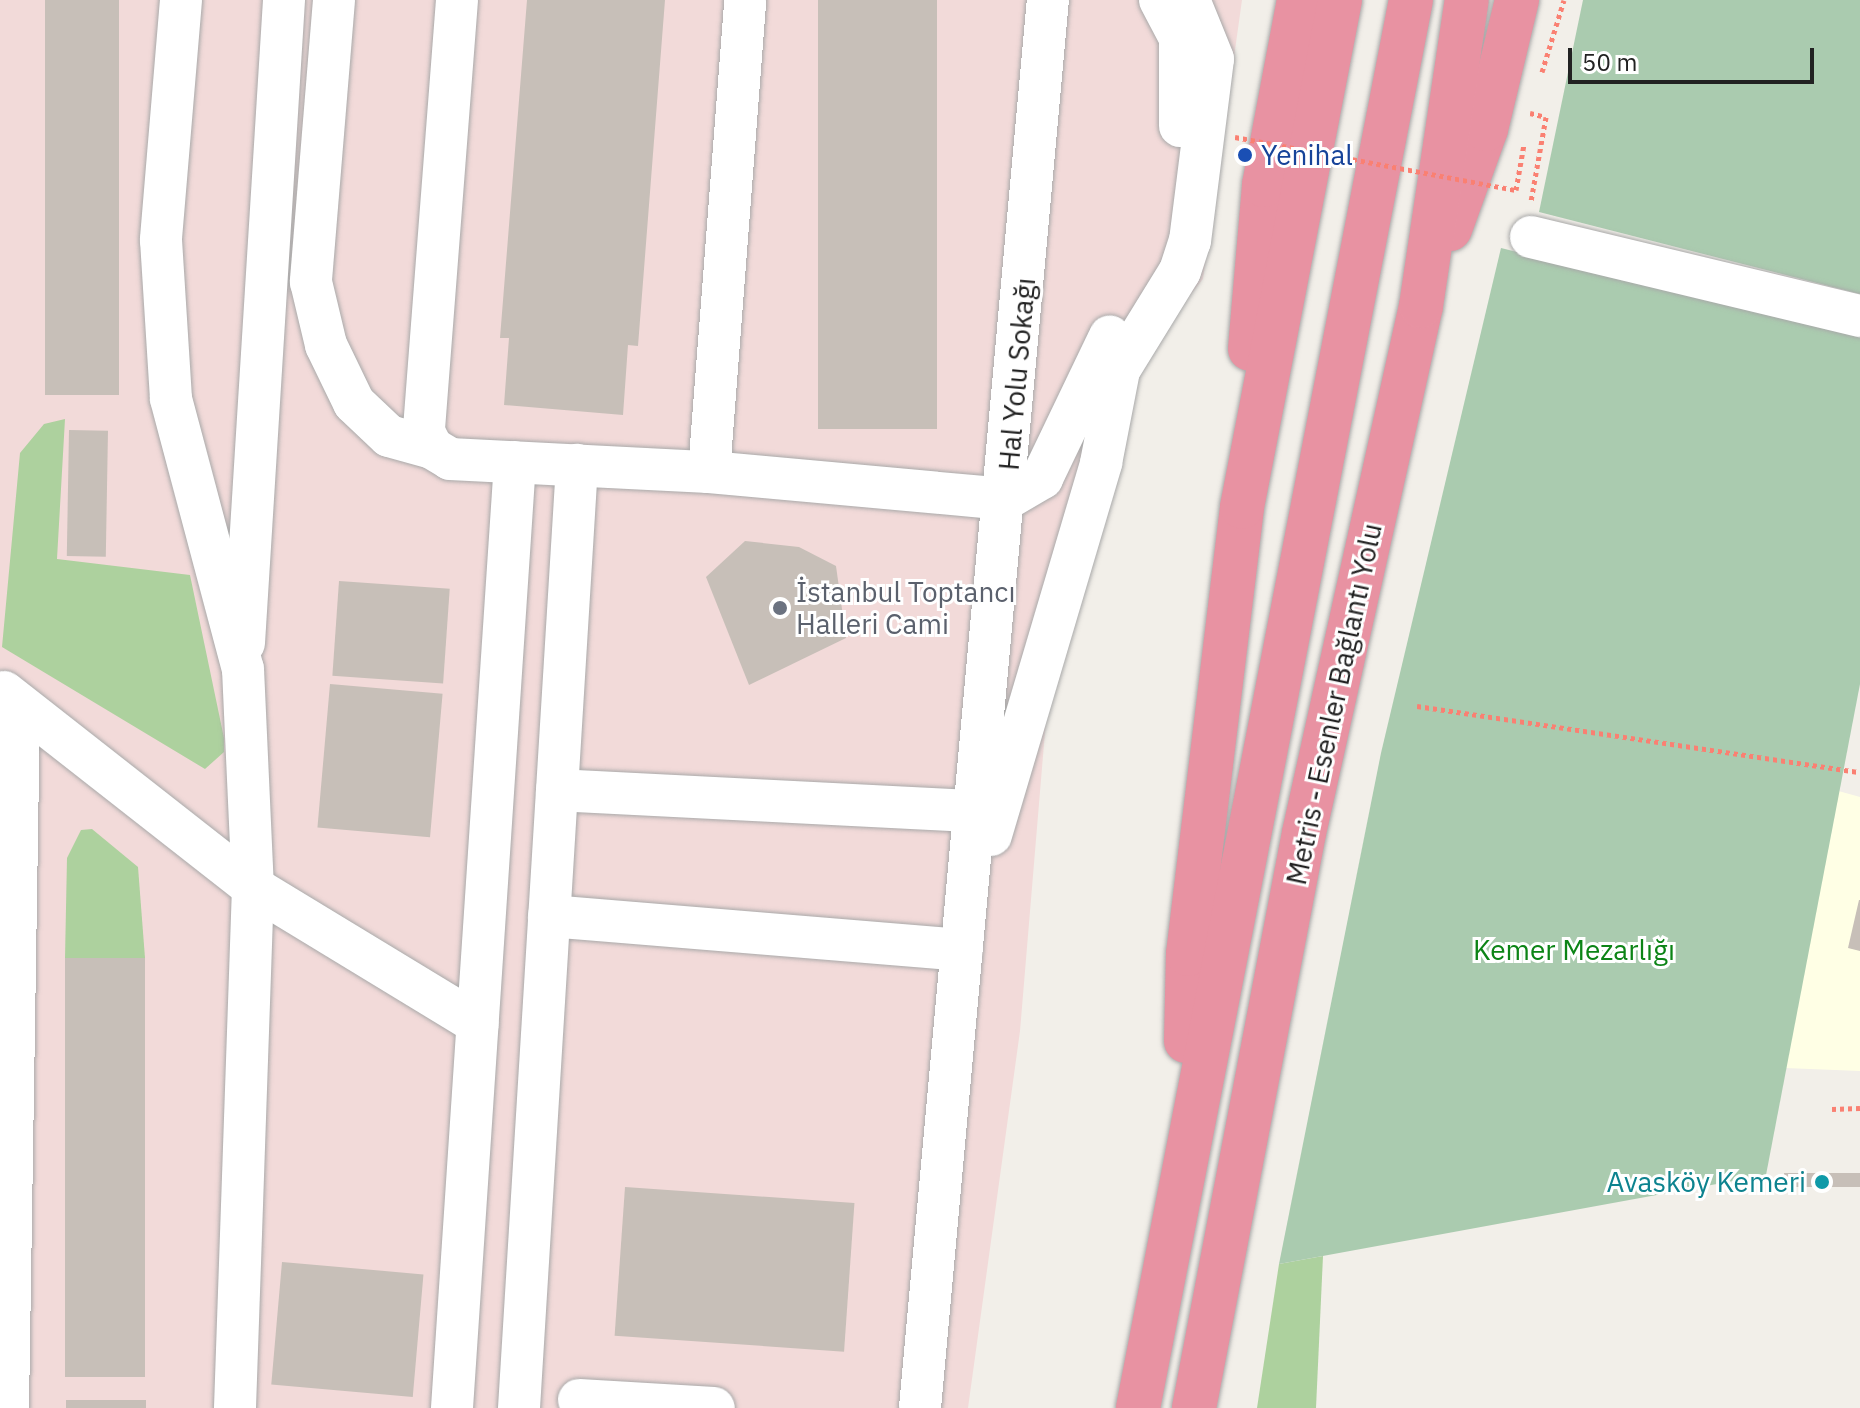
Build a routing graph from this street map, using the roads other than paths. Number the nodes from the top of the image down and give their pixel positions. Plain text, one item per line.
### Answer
1 (181, 0) edge
2 (284, 0) edge
3 (334, 0) edge
4 (457, 0) edge
5 (745, 0) edge
6 (1048, 0) edge
7 (1160, 0) edge
8 (1189, 0) edge
9 (1288, 0) edge
10 (1299, 0) edge
11 (1340, 0) edge
12 (1411, 0) edge
13 (1467, 0) edge
14 (1517, 0) edge
15 (1291, 43) junction
16 (1531, 237) road end
17 (1421, 306) junction
18 (1860, 316) edge
19 (432, 448) junction
20 (515, 462) junction
21 (577, 465) junction
22 (709, 472) junction
23 (1006, 499) junction
24 (1242, 507) junction
25 (243, 669) junction
26 (10, 697) edge
27 (557, 790) junction
28 (969, 811) junction
29 (253, 887) junction
30 (549, 916) junction
31 (962, 950) junction
32 (478, 1024) junction
33 (475, 1069) junction
34 (540, 1073) junction
35 (1192, 1116) junction
36 (933, 1304) junction
37 (579, 1400) dead end
38 (8, 1408) edge
39 (235, 1408) edge
40 (452, 1408) edge
41 (519, 1408) edge
42 (696, 1408) edge
43 (714, 1408) edge
44 (920, 1408) edge
45 (1138, 1408) edge
46 (1194, 1408) edge

1 - 25 street
2 - 25 street
3 - 19 street, Hal Yolu Sokağı
4 - 19 street
5 - 22 street
6 - 23 street, Hal Yolu Sokağı
7 - 23 street
8 - 36 street
9 - 15 street
10 - 15 highway
11 - 24 highway, Metris - Esenler Bağlantı Yolu
12 - 35 highway, Metris - Esenler Bağlantı Yolu
13 - 17 highway, Metris - Esenler Bağlantı Yolu
14 - 17 highway
15 - 24 highway
16 - 18 street
17 - 46 highway, Metris - Esenler Bağlantı Yolu
19 - 20 street, Hal Yolu Sokağı
20 - 21 street, Hal Yolu Sokağı
20 - 32 street
21 - 22 street, Hal Yolu Sokağı
21 - 27 street
22 - 23 street, Hal Yolu Sokağı
23 - 28 street
24 - 35 highway, Metris - Esenler Bağlantı Yolu
25 - 29 street
26 - 29 street
26 - 38 street
27 - 28 street
27 - 30 street
28 - 31 street
29 - 32 street
29 - 39 street
30 - 31 street
30 - 34 street
31 - 36 street
32 - 33 street
33 - 34 street
33 - 40 street
34 - 41 street
35 - 45 highway, Metris - Esenler Bağlantı Yolu
36 - 44 street
37 - 42 street
42 - 43 street

